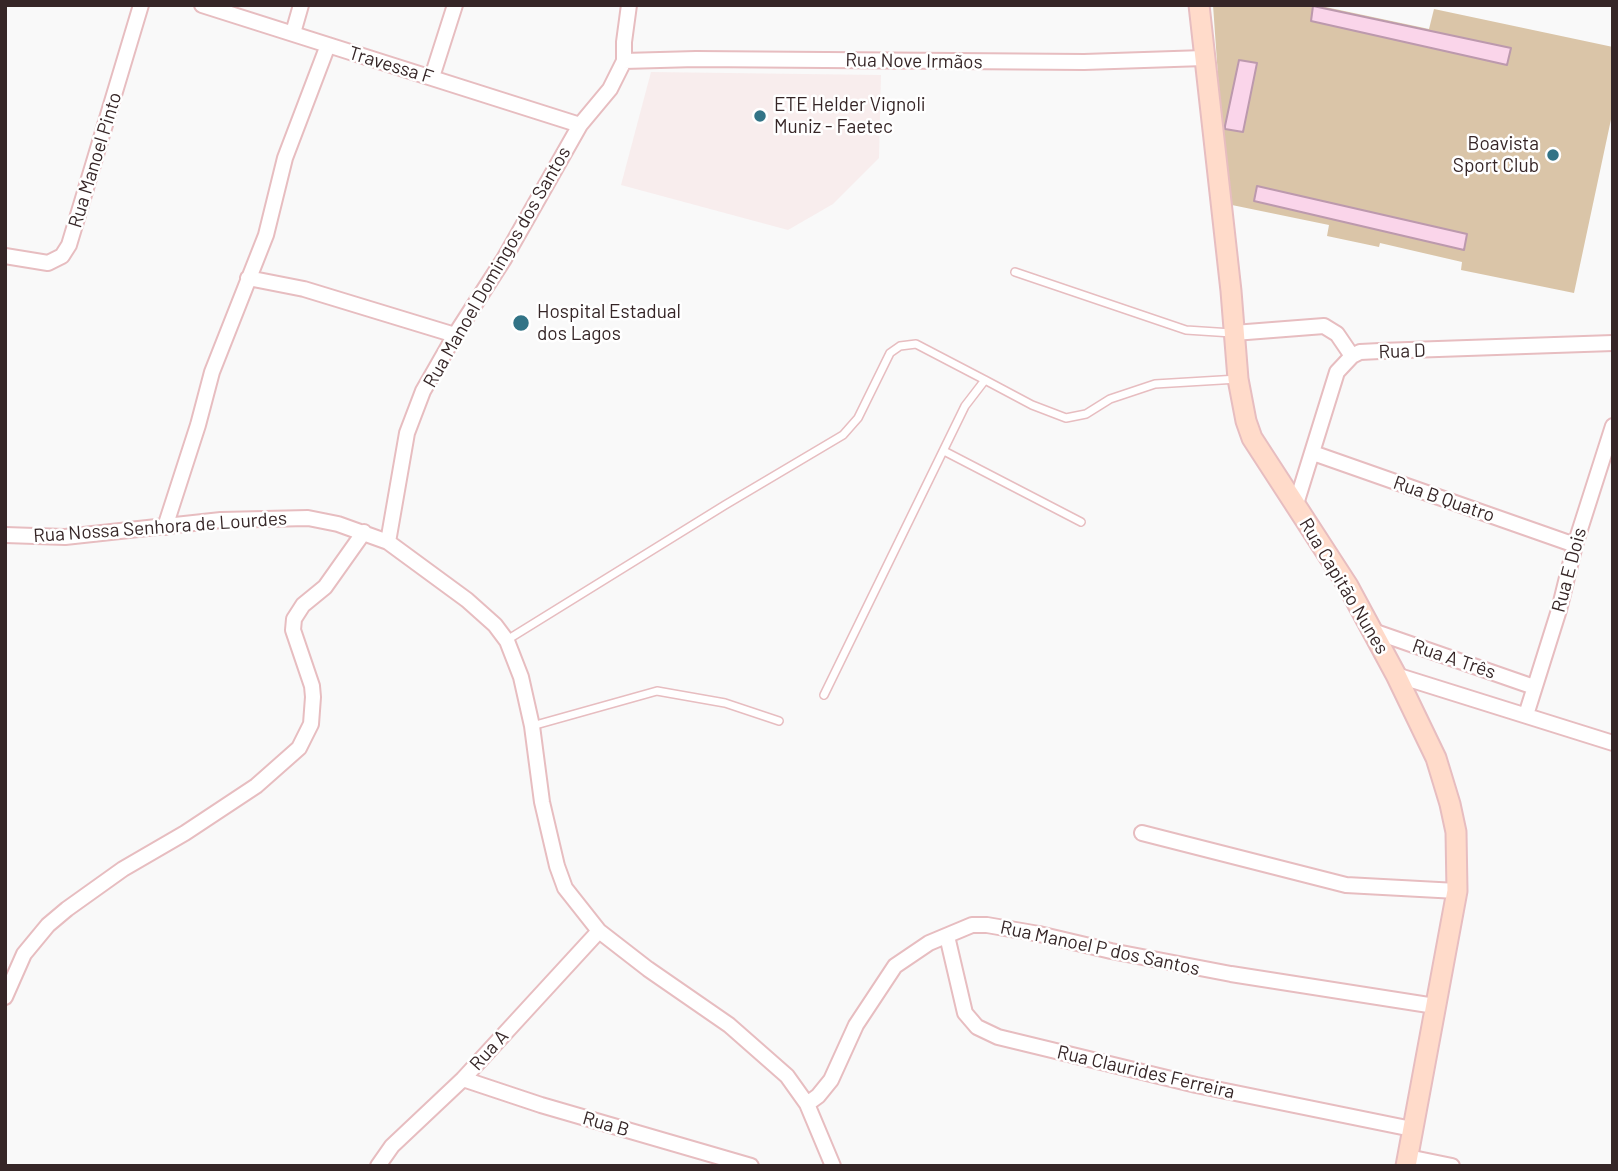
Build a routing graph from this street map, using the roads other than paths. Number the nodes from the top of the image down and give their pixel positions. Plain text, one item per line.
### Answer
1 (141, 5) edge
2 (202, 5) edge
3 (301, 5) edge
4 (455, 5) edge
5 (629, 5) edge
6 (1199, 5) edge
7 (293, 33) junction
8 (328, 45) junction
9 (1204, 58) junction
10 (624, 61) junction
11 (432, 77) junction
12 (580, 125) junction
13 (5, 256) edge
14 (1015, 272) dead end
15 (248, 278) junction
16 (1234, 333) junction
17 (455, 335) junction
18 (1613, 343) edge
19 (1352, 356) junction
20 (1238, 379) junction
21 (985, 380) junction
22 (1613, 426) edge
23 (944, 451) junction
24 (1313, 453) junction
25 (1296, 504) junction
26 (1081, 522) dead end
27 (164, 527) junction
28 (364, 533) junction
29 (5, 535) edge
30 (387, 542) junction
31 (1575, 545) junction
32 (1373, 631) junction
33 (507, 641) junction
34 (1396, 675) junction
35 (1534, 687) junction
36 (824, 695) dead end
37 (1526, 715) junction
38 (779, 721) dead end
39 (532, 726) junction
40 (1613, 743) edge
41 (1142, 833) dead end
42 (1457, 891) junction
43 (598, 931) junction
44 (947, 936) junction
45 (5, 997) edge
46 (1436, 1006) junction
47 (463, 1079) junction
48 (807, 1104) junction
49 (1412, 1129) junction
50 (1407, 1161) edge
51 (378, 1166) edge
52 (751, 1166) edge
53 (833, 1166) edge
54 (1452, 1166) edge

1 - 13 street, Rua Manoel Pinto
2 - 7 street, Travessa F
3 - 7 street
4 - 11 street
5 - 10 street, Rua Manoel Domingos dos Santos
6 - 9 street, Rua Capitão Nunes
7 - 8 street, Travessa F
8 - 11 street, Travessa F
8 - 15 street
9 - 10 street, Rua Nove Irmãos
9 - 16 street, Rua Capitão Nunes
10 - 12 street, Rua Manoel Domingos dos Santos
11 - 12 street, Travessa F
12 - 17 street, Rua Manoel Domingos dos Santos
14 - 16 lane
15 - 17 street
15 - 27 street
16 - 19 street
16 - 20 street, Rua Capitão Nunes
17 - 30 street, Rua Manoel Domingos dos Santos
18 - 19 street, Rua D
19 - 24 street, Rua D
20 - 21 lane
20 - 25 street, Rua Capitão Nunes
21 - 23 lane
21 - 33 lane
22 - 31 street, Rua E Dois
23 - 26 lane
23 - 36 lane
24 - 25 street, Rua D
24 - 31 street, Rua B Quatro
25 - 32 street, Rua Capitão Nunes
27 - 28 street, Rua Nossa Senhora de Lourdes
27 - 29 street, Rua Nossa Senhora de Lourdes
28 - 30 street, Rua Nossa Senhora de Lourdes
28 - 45 street
30 - 33 street, Rua Nossa Senhora de Lourdes
31 - 35 street, Rua E Dois
32 - 34 street, Rua Capitão Nunes
32 - 35 street, Rua A Três
33 - 39 street, Rua Nossa Senhora de Lourdes
34 - 37 street
34 - 42 street, Rua Capitão Nunes
35 - 37 street, Rua E Dois
37 - 40 street
38 - 39 lane
39 - 43 street, Rua Nossa Senhora de Lourdes
41 - 42 street
42 - 46 street, Rua Capitão Nunes
43 - 47 street, Rua A
43 - 48 street, Rua Nossa Senhora de Lourdes
44 - 46 street, Rua Manoel P dos Santos
44 - 48 street, Rua Manoel P dos Santos
44 - 49 street, Rua Claurides Ferreira
46 - 49 street, Rua Capitão Nunes
47 - 51 street, Rua A
47 - 52 street, Rua B
48 - 53 street, Rua Nossa Senhora de Lourdes
49 - 50 street, Rua Capitão Nunes
50 - 54 street

